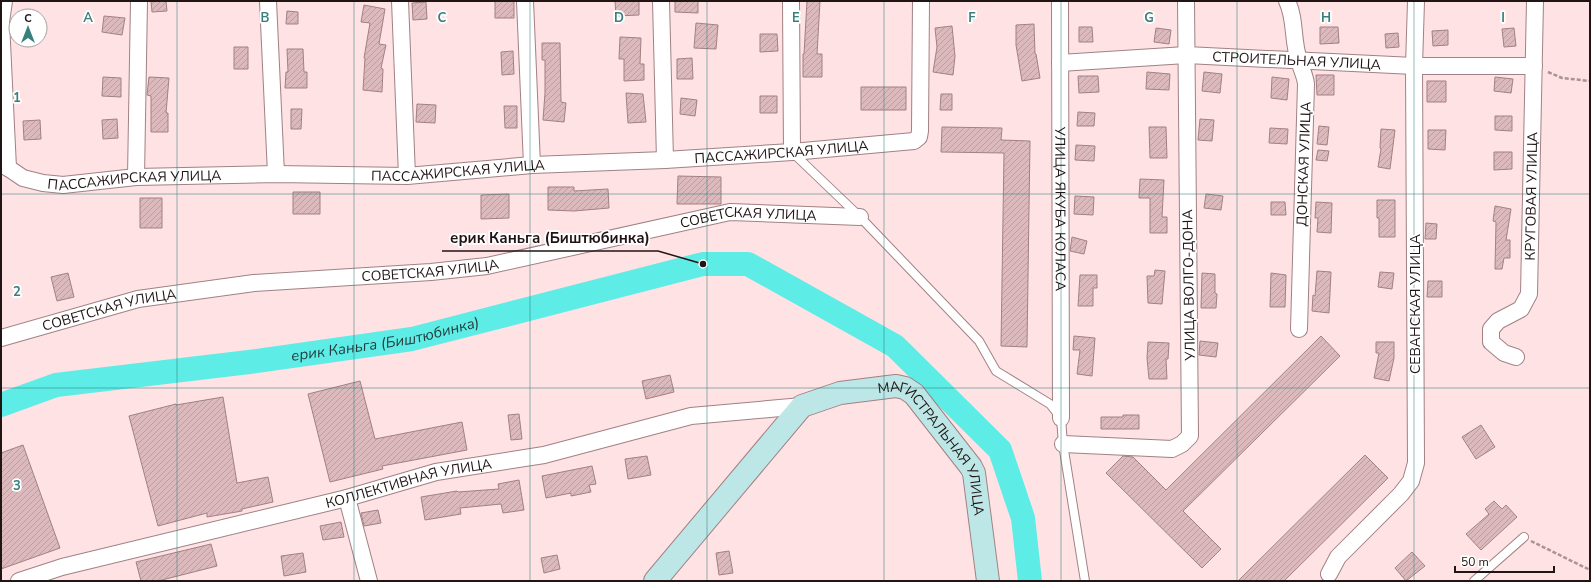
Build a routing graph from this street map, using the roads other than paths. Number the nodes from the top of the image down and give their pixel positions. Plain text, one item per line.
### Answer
1 (4, 1) edge
2 (139, 1) edge
3 (268, 1) edge
4 (400, 1) edge
5 (525, 1) edge
6 (661, 1) edge
7 (790, 1) edge
8 (921, 1) edge
9 (1060, 1) edge
10 (1186, 1) edge
11 (1287, 1) edge
12 (1416, 1) edge
13 (1535, 1) edge
14 (1186, 55) junction
15 (1298, 60) junction
16 (1060, 63) junction
17 (1414, 66) junction
18 (1534, 66) junction
19 (792, 152) junction
20 (665, 160) junction
21 (4, 165) edge
22 (532, 165) junction
23 (276, 174) junction
24 (407, 176) junction
25 (136, 177) junction
26 (860, 217) junction
27 (1299, 329) dead end
28 (1, 338) edge
29 (1516, 357) dead end
30 (802, 406) junction
31 (1061, 418) junction
32 (1063, 444) junction
33 (347, 498) junction
34 (1524, 537) road end
35 (1329, 574) dead end
36 (19, 581) edge
37 (369, 581) edge
38 (655, 581) edge
39 (988, 581) edge
40 (1085, 581) edge
41 (1474, 581) edge

1 - 21 street
2 - 25 street
3 - 23 street
4 - 24 street
5 - 22 street
6 - 20 street
7 - 19 street
8 - 19 street, ПАССАЖИРСКАЯ УЛИЦА
9 - 16 street, УЛИЦА ЯКУБА КОЛАСА
10 - 14 street, УЛИЦА ВОЛГО-ДОНА
11 - 15 street, ДОНСКАЯ УЛИЦА
12 - 17 street, СЕВАНСКАЯ УЛИЦА
13 - 18 street, КРУГОВАЯ УЛИЦА
14 - 15 street, СТРОИТЕЛЬНАЯ УЛИЦА
14 - 16 street, СТРОИТЕЛЬНАЯ УЛИЦА
14 - 32 street, УЛИЦА ВОЛГО-ДОНА
15 - 17 street, СТРОИТЕЛЬНАЯ УЛИЦА
15 - 27 street, ДОНСКАЯ УЛИЦА
16 - 31 street, УЛИЦА ЯКУБА КОЛАСА
17 - 18 street, СТРОИТЕЛЬНАЯ УЛИЦА
17 - 35 street, СЕВАНСКАЯ УЛИЦА
18 - 29 street, КРУГОВАЯ УЛИЦА
19 - 20 street, ПАССАЖИРСКАЯ УЛИЦА
19 - 26 lane
20 - 22 street, ПАССАЖИРСКАЯ УЛИЦА
21 - 25 street, ПАССАЖИРСКАЯ УЛИЦА
22 - 24 street, ПАССАЖИРСКАЯ УЛИЦА
23 - 24 street, ПАССАЖИРСКАЯ УЛИЦА
23 - 25 street, ПАССАЖИРСКАЯ УЛИЦА
26 - 28 street, СОВЕТСКАЯ УЛИЦА
26 - 31 lane
30 - 33 street, КОЛЛЕКТИВНАЯ УЛИЦА
30 - 38 street
30 - 39 street, МАГИСТРАЛЬНАЯ УЛИЦА
31 - 32 lane
32 - 40 lane
33 - 36 street, КОЛЛЕКТИВНАЯ УЛИЦА
33 - 37 street
34 - 41 lane

